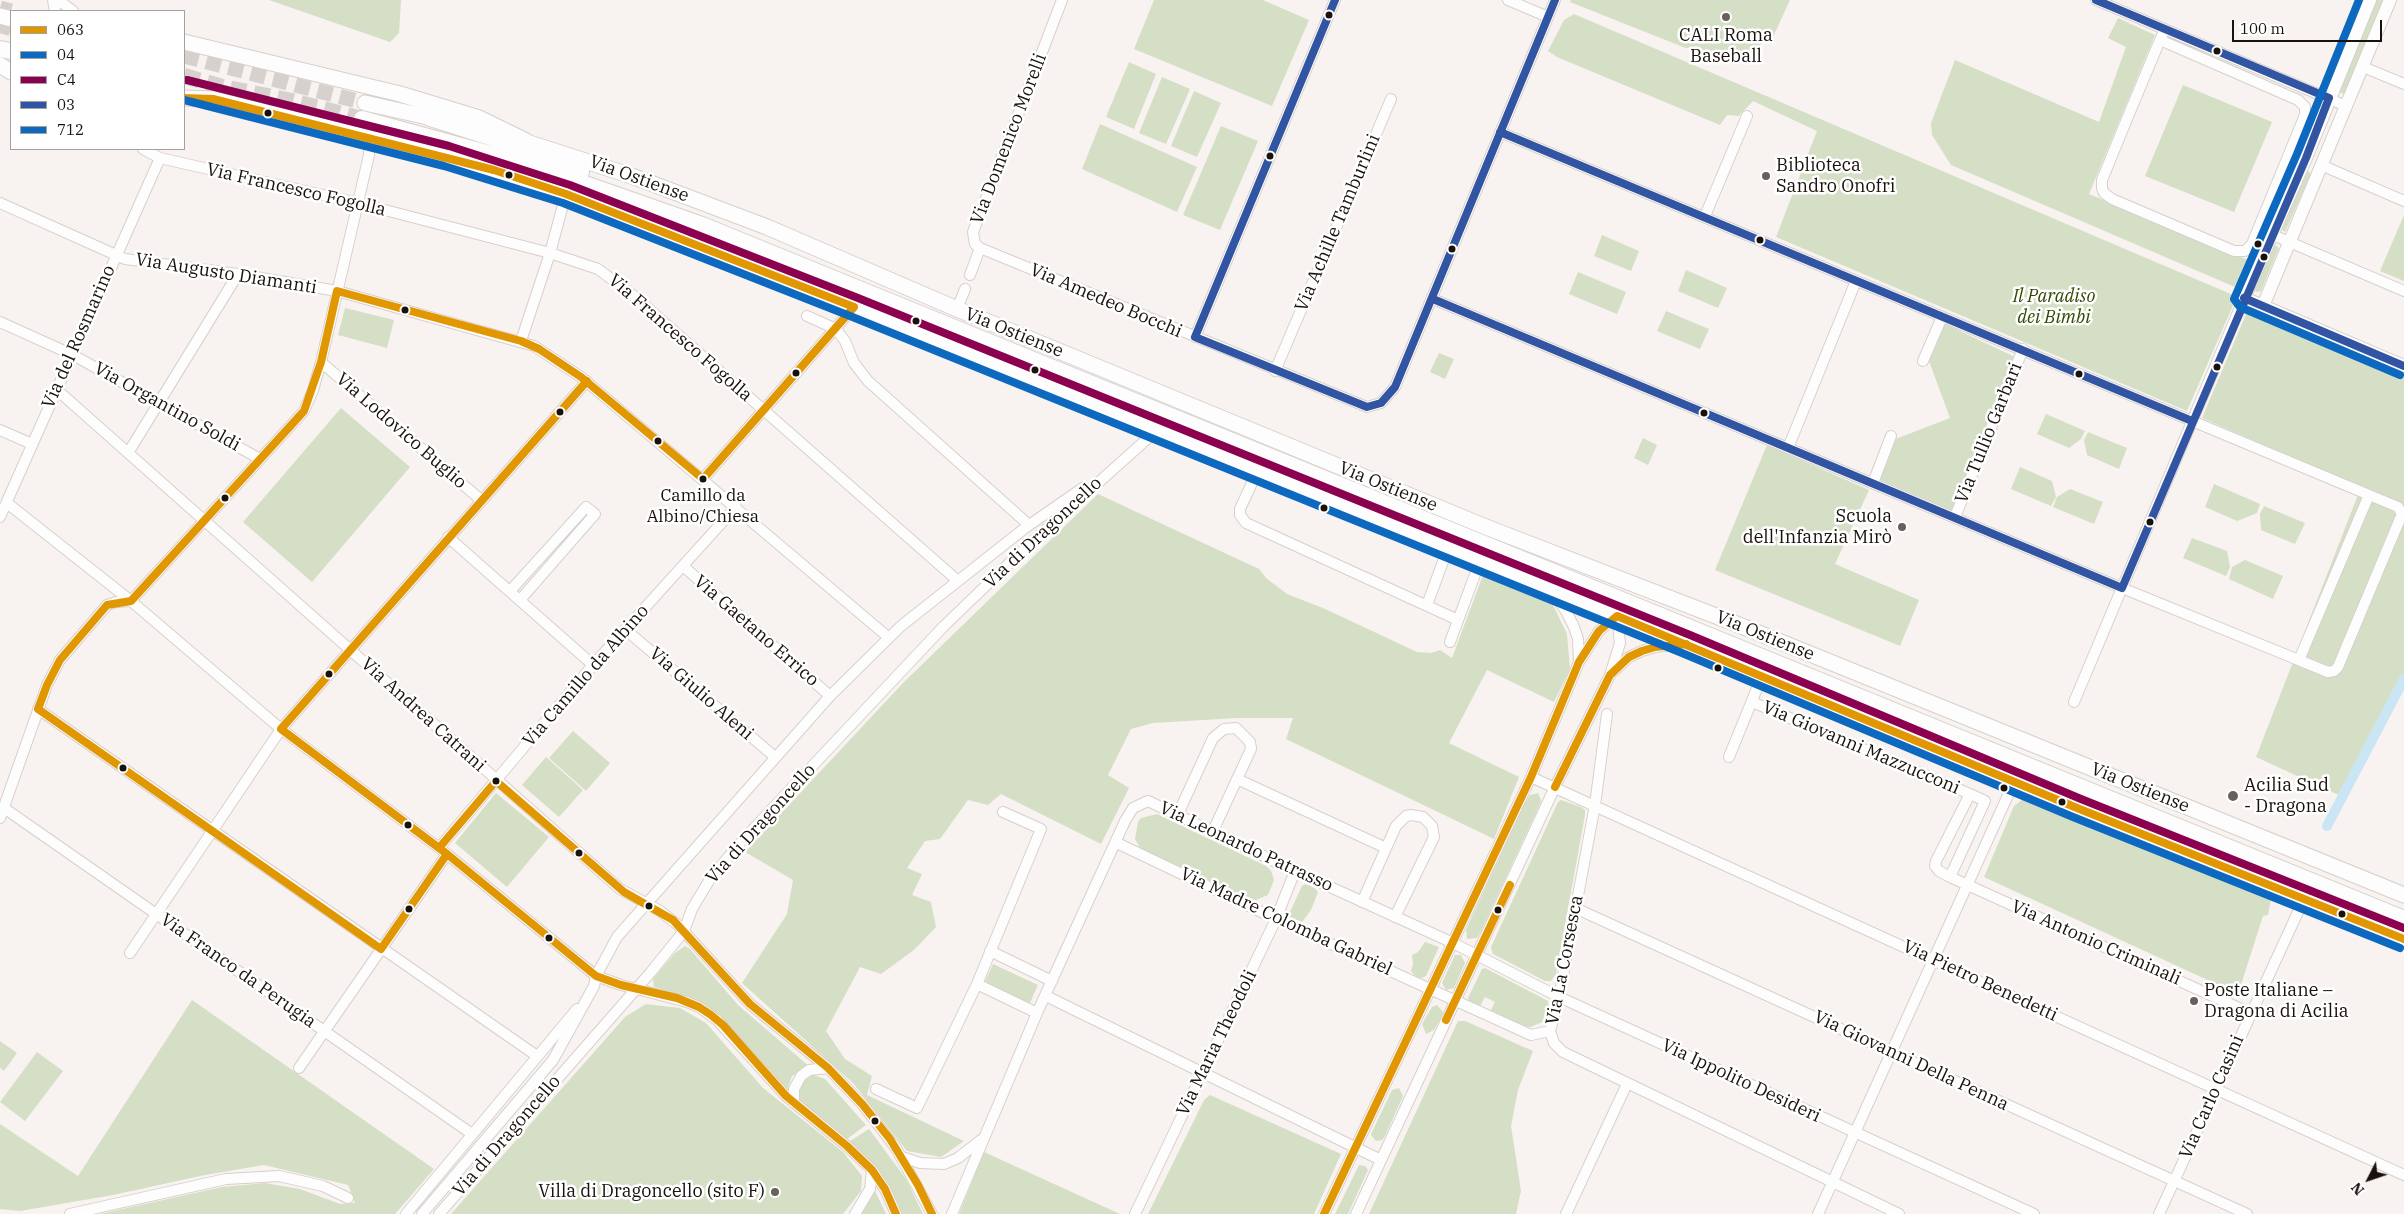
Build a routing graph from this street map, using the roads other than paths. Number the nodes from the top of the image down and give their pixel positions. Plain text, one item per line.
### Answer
1 (58, 0) edge
2 (1062, 0) edge
3 (1335, 0) edge
4 (1508, 0) edge
5 (1554, 0) edge
6 (2096, 0) edge
7 (2370, 0) edge
8 (2390, 0) edge
9 (72, 10) edge
10 (1548, 17) junction
11 (2165, 29) junction
12 (2160, 40) junction
13 (185, 42) edge
14 (2363, 67) junction
15 (2404, 84) edge
16 (185, 90) edge
17 (185, 98) edge
18 (2329, 98) junction
19 (212, 99) junction
20 (1391, 99) dead end
21 (2346, 106) junction
22 (364, 111) joint
23 (1747, 116) dead end
24 (430, 118) junction
25 (1500, 132) junction
26 (370, 138) junction
27 (527, 141) junction
28 (145, 150) edge
29 (160, 158) junction
30 (2306, 158) junction
31 (2318, 170) junction
32 (566, 194) junction
33 (2404, 200) edge
34 (0, 203) edge
35 (358, 203) junction
36 (1705, 216) junction
37 (702, 224) junction
38 (2273, 235) junction
39 (2289, 242) junction
40 (980, 248) junction
41 (550, 253) junction
42 (116, 254) junction
43 (238, 274) junction
44 (970, 275) dead end
45 (1856, 281) junction
46 (965, 289) dead end
47 (2404, 290) edge
48 (337, 291) junction
49 (2244, 298) junction
50 (1433, 299) junction
51 (2263, 306) junction
52 (854, 307) junction
53 (957, 309) junction
54 (806, 316) dead end
55 (1942, 317) junction
56 (0, 322) edge
57 (836, 328) junction
58 (1195, 337) junction
59 (521, 341) junction
60 (2023, 349) junction
61 (73, 355) junction
62 (1923, 360) dead end
63 (321, 362) junction
64 (2404, 366) edge
65 (1275, 370) junction
66 (587, 381) junction
67 (56, 389) junction
68 (160, 403) junction
69 (765, 410) junction
70 (2192, 422) junction
71 (0, 430) edge
72 (1156, 431) junction
73 (1891, 436) dead end
74 (32, 444) junction
75 (1788, 448) junction
76 (128, 453) junction
77 (260, 459) junction
78 (1118, 463) junction
79 (1257, 472) junction
80 (703, 479) junction
81 (1872, 483) junction
82 (2369, 495) junction
83 (480, 500) junction
84 (7, 503) junction
85 (736, 507) junction
86 (0, 517) edge
87 (1955, 517) junction
88 (206, 521) junction
89 (1029, 525) junction
90 (448, 537) junction
91 (1448, 548) junction
92 (1480, 561) junction
93 (683, 566) junction
94 (958, 581) junction
95 (2122, 588) junction
96 (1550, 589) junction
97 (510, 591) junction
98 (520, 600) junction
99 (131, 601) junction
100 (1427, 605) junction
101 (1617, 616) junction
102 (1458, 620) junction
103 (626, 630) junction
104 (888, 637) junction
105 (1450, 642) dead end
106 (1686, 644) junction
107 (350, 649) junction
108 (2299, 660) junction
109 (1579, 662) junction
110 (593, 666) junction
111 (1610, 675) junction
112 (1762, 676) junction
113 (830, 696) junction
114 (1752, 702) junction
115 (2074, 702) dead end
116 (38, 709) junction
117 (1607, 714) dead end
118 (281, 729) junction
119 (1729, 756) dead end
120 (775, 758) junction
121 (1531, 776) junction
122 (1237, 778) junction
123 (496, 782) junction
124 (2014, 782) junction
125 (1554, 789) junction
126 (1970, 794) junction
127 (1595, 806) junction
128 (4, 808) junction
129 (1003, 812) dead end
130 (1178, 814) junction
131 (0, 818) edge
132 (1213, 831) junction
133 (213, 832) junction
134 (1117, 844) junction
135 (1386, 848) junction
136 (443, 851) junction
137 (1295, 871) junction
138 (1950, 877) junction
139 (1969, 886) junction
140 (2404, 895) edge
141 (2304, 899) junction
142 (1362, 902) junction
143 (646, 904) junction
144 (1575, 908) junction
145 (156, 913) junction
146 (1395, 917) junction
147 (1276, 919) junction
148 (2404, 919) edge
149 (684, 931) junction
150 (2404, 939) edge
151 (1451, 942) junction
152 (381, 950) junction
153 (990, 951) junction
154 (130, 953) dead end
155 (1478, 955) junction
156 (1934, 960) junction
157 (596, 976) junction
158 (1052, 981) junction
159 (977, 984) junction
160 (1430, 987) junction
161 (637, 988) junction
162 (1046, 996) junction
163 (1559, 997) junction
164 (584, 1000) junction
165 (1456, 1000) junction
166 (1037, 1013) junction
167 (2250, 1013) junction
168 (1550, 1031) junction
169 (324, 1032) junction
170 (1892, 1052) junction
171 (536, 1056) junction
172 (299, 1068) dead end
173 (828, 1068) junction
174 (1202, 1074) junction
175 (1627, 1084) junction
176 (876, 1089) dead end
177 (2216, 1089) junction
178 (794, 1103) junction
179 (1856, 1133) junction
180 (472, 1134) junction
181 (982, 1140) junction
182 (1356, 1146) junction
183 (902, 1157) junction
184 (1381, 1160) junction
185 (872, 1170) junction
186 (2404, 1175) edge
187 (2174, 1181) junction
188 (1834, 1183) junction
189 (348, 1198) dead end
190 (70, 1214) edge
191 (406, 1214) edge
192 (422, 1214) edge
193 (439, 1214) edge
194 (855, 1214) edge
195 (896, 1214) edge
196 (932, 1214) edge
197 (952, 1214) edge
198 (1134, 1214) edge
199 (1324, 1214) edge
200 (1356, 1214) edge
201 (1566, 1214) edge
202 (1818, 1214) edge
203 (1899, 1214) edge
204 (2034, 1214) edge
205 (2159, 1214) edge
206 (2247, 1214) edge

1 - 9 street
2 - 40 street, Via Domenico Morelli
3 - 58 street
4 - 10 street
5 - 10 street, Via Amedeo Bocchi
6 - 11 street
7 - 18 street
8 - 14 street
10 - 25 street, Via Amedeo Bocchi
11 - 12 street
11 - 18 street
12 - 12 street
13 - 27 main road
14 - 15 street
14 - 21 street
16 - 19 main road
17 - 19 main road
18 - 21 street
18 - 30 street
19 - 26 main road
20 - 65 street, Via Achille Tamburlini
21 - 31 street
22 - 24 main road, Via Ostiense
22 - 37 main road
23 - 36 street
24 - 27 main road, Via Ostiense
24 - 37 main road
25 - 36 street
25 - 50 street, Via Amedeo Bocchi
26 - 32 main road
26 - 35 street
27 - 53 main road, Via Ostiense
28 - 29 street, Via Francesco Fogolla
29 - 35 street, Via Francesco Fogolla
29 - 42 street, Via del Rosmarino
30 - 31 street
30 - 38 street
31 - 33 street
31 - 39 street
32 - 41 street
32 - 52 main road
34 - 42 street, Via Augusto Diamanti
35 - 41 street, Via Francesco Fogolla
35 - 48 street
36 - 45 street
37 - 148 main road
38 - 39 street
38 - 49 street
39 - 47 street
39 - 51 street
40 - 44 street, Via Domenico Morelli
40 - 58 street, Via Amedeo Bocchi
41 - 59 street
41 - 69 street, Via Francesco Fogolla
42 - 43 street, Via Augusto Diamanti
42 - 61 street, Via del Rosmarino
43 - 48 street, Via Augusto Diamanti
43 - 68 street
45 - 55 street
45 - 75 street
46 - 53 street
48 - 59 street, Via Augusto Diamanti
48 - 63 street
49 - 51 street
49 - 70 street
50 - 65 street, Via Amedeo Bocchi
50 - 75 street
51 - 64 street
52 - 57 street
52 - 72 main road
53 - 140 main road, Via Ostiense
54 - 57 street
55 - 60 street
55 - 62 street
56 - 61 street, Via Organtino Soldi
57 - 69 street
57 - 89 street
58 - 65 street, Via Amedeo Bocchi
59 - 66 street, Via Augusto Diamanti
60 - 70 street
60 - 87 street, Via Tullio Garbari
61 - 67 street, Via del Rosmarino
61 - 68 street, Via Organtino Soldi
63 - 77 street
63 - 83 street, Via Lodovico Buglio
66 - 80 street, Via Augusto Diamanti
66 - 83 street
67 - 74 street, Via del Rosmarino
67 - 76 street, Via Andrea Catrani
68 - 76 street
68 - 77 street, Via Organtino Soldi
69 - 80 street
69 - 94 street, Via Francesco Fogolla
70 - 82 street
70 - 95 street
71 - 74 street
72 - 78 street, Via di Dragoncello
72 - 79 main road
73 - 81 street
74 - 84 street, Via del Rosmarino
75 - 81 street
76 - 88 street, Via Andrea Catrani
77 - 88 street
78 - 89 street, Via di Dragoncello
78 - 149 street, Via di Dragoncello
79 - 91 main road
79 - 100 street
80 - 85 street, Via Augusto Diamanti
81 - 87 street
82 - 108 street
82 - 108 street
83 - 90 street
84 - 86 street, Via del Rosmarino
84 - 99 street
85 - 93 street, Via Camillo da Albino
85 - 104 street, Via Augusto Diamanti
87 - 95 street
88 - 99 street
88 - 107 street, Via Andrea Catrani
89 - 94 street, Via di Dragoncello
90 - 97 street
90 - 107 street
91 - 92 main road
91 - 100 street
92 - 96 main road
92 - 102 street
93 - 103 street, Via Camillo da Albino
93 - 113 street, Via Gaetano Errico
94 - 104 street, Via di Dragoncello
95 - 108 street
95 - 115 street
96 - 101 main road
96 - 109 street
97 - 98 street
97 - 98 street
98 - 110 street
99 - 116 street
99 - 118 street
100 - 102 street
101 - 106 main road
101 - 109 street
101 - 111 street
102 - 105 street
103 - 110 street, Via Camillo da Albino
103 - 120 street, Via Giulio Aleni
104 - 113 street, Via di Dragoncello
106 - 111 street
106 - 112 main road
107 - 118 street
107 - 123 street, Via Andrea Catrani
109 - 121 street
110 - 123 street, Via Camillo da Albino
111 - 125 street
112 - 114 street, Via Giovanni Mazzucconi
112 - 124 main road
113 - 120 street, Via di Dragoncello
114 - 119 street, Via Giovanni Mazzucconi
114 - 126 street, Via Giovanni Mazzucconi
116 - 128 street
116 - 133 street
117 - 127 street, Via La Corsesca
118 - 133 street
118 - 136 street
120 - 143 street, Via di Dragoncello
121 - 125 street, Via Pietro Benedetti
121 - 151 street
122 - 130 street
122 - 132 street
122 - 135 street
123 - 136 street, Via Camillo da Albino
123 - 143 street, Via Andrea Catrani
124 - 139 street
124 - 141 main road
125 - 127 street, Via Pietro Benedetti
125 - 155 street
126 - 138 street
126 - 138 street
127 - 144 street, Via La Corsesca
127 - 156 street, Via Pietro Benedetti
128 - 131 street
128 - 145 street, Via Franco da Perugia
129 - 153 street
130 - 132 street, Via Leonardo Patrasso
130 - 134 street, Via Leonardo Patrasso
132 - 137 street, Via Leonardo Patrasso
133 - 145 street
133 - 152 street
134 - 147 street, Via Madre Colomba Gabriel
134 - 158 street, Via Leonardo Patrasso
135 - 142 street
135 - 146 street
136 - 152 street, Via Camillo da Albino
136 - 157 street
137 - 142 street, Via Leonardo Patrasso
137 - 147 street, Via Maria Theodoli
138 - 139 street, Via Antonio Criminali
139 - 156 street
139 - 167 street, Via Antonio Criminali
141 - 150 main road
141 - 167 street, Via Carlo Casini
142 - 146 street, Via Leonardo Patrasso
143 - 149 street, Via Andrea Catrani
143 - 157 street, Via di Dragoncello
144 - 163 street, Via La Corsesca
144 - 170 street, Via Giovanni Della Penna
145 - 154 street
145 - 169 street, Via Franco da Perugia
146 - 151 street, Via Leonardo Patrasso
147 - 160 street, Via Madre Colomba Gabriel
147 - 174 street, Via Maria Theodoli
149 - 161 street, Via di Dragoncello
149 - 173 street, Via Andrea Catrani
151 - 155 street, Via Ippolito Desideri
151 - 160 street
152 - 169 street, Via Camillo da Albino
152 - 171 street
153 - 158 street
153 - 159 street
155 - 163 street, Via Ippolito Desideri
155 - 165 street
156 - 170 street
156 - 177 street, Via Pietro Benedetti
157 - 161 street
157 - 164 street, Via di Dragoncello
158 - 162 street, Via Leonardo Patrasso
159 - 166 street
159 - 176 street
160 - 165 street, Via Madre Colomba Gabriel
160 - 182 street
161 - 178 street
161 - 193 street, Via di Dragoncello
162 - 166 street, Via Leonardo Patrasso
162 - 174 street
163 - 168 street, Via La Corsesca
163 - 179 street, Via Ippolito Desideri
164 - 171 street, Via di Dragoncello
164 - 192 street, Via di Dragoncello
165 - 168 street, Via Madre Colomba Gabriel
165 - 184 street
166 - 181 street, Via Leonardo Patrasso
167 - 177 street, Via Carlo Casini
168 - 175 street, Via La Corsesca
169 - 172 street, Via Camillo da Albino
169 - 180 street, Via Franco da Perugia
170 - 179 street
170 - 187 street, Via Giovanni Della Penna
171 - 180 street, Via di Dragoncello
173 - 178 street
173 - 183 street, Via Andrea Catrani
174 - 182 street
174 - 198 street, Via Maria Theodoli
175 - 188 street, Via La Corsesca
175 - 201 street
177 - 186 street, Via Pietro Benedetti
177 - 187 street, Via Carlo Casini
178 - 185 street
179 - 188 street
179 - 204 street, Via Ippolito Desideri
180 - 191 street, Via di Dragoncello
181 - 183 street, Via Leonardo Patrasso
181 - 197 street, Via Leonardo Patrasso
182 - 184 street
182 - 199 street
183 - 196 street, Via Andrea Catrani
184 - 200 street
185 - 194 street
185 - 195 street
187 - 205 street, Via Carlo Casini
187 - 206 street, Via Giovanni Della Penna
188 - 202 street
188 - 203 street, Via La Corsesca
189 - 190 street

